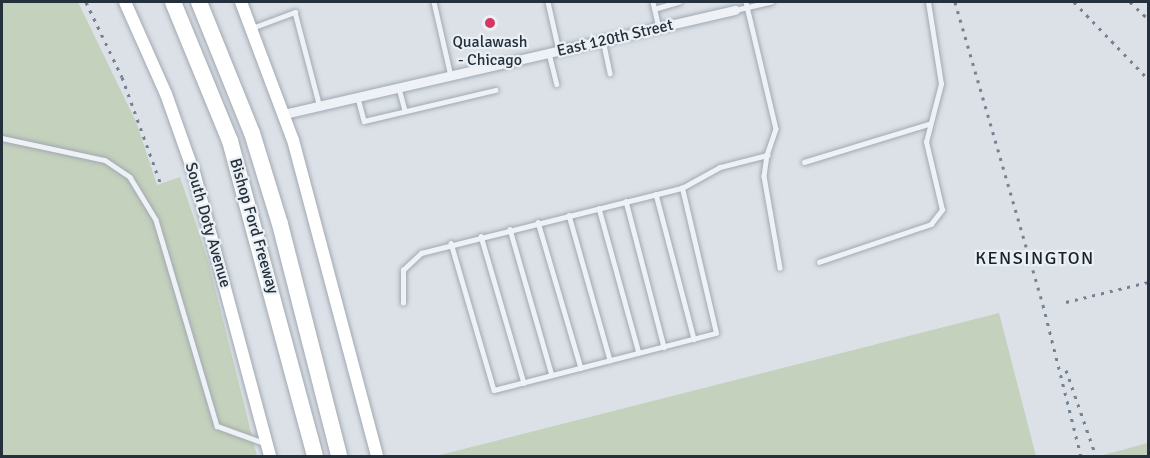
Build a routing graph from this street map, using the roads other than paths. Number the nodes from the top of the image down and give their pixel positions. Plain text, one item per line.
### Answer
1 (125, 2) edge
2 (173, 2) edge
3 (199, 2) edge
4 (241, 2) edge
5 (434, 2) edge
6 (548, 2) edge
7 (653, 2) edge
8 (679, 2) edge
9 (771, 2) edge
10 (928, 2) edge
11 (748, 4) edge
12 (654, 9) junction
13 (735, 10) joint
14 (659, 27) junction
15 (252, 28) junction
16 (603, 40) junction
17 (554, 52) junction
18 (610, 73) dead end
19 (451, 76) junction
20 (556, 84) dead end
21 (399, 88) junction
22 (495, 90) dead end
23 (358, 98) junction
24 (320, 107) junction
25 (405, 111) junction
26 (284, 114) junction
27 (928, 124) junction
28 (2, 138) edge
29 (766, 154) junction
30 (804, 162) dead end
31 (682, 188) junction
32 (656, 194) junction
33 (626, 201) junction
34 (599, 208) junction
35 (569, 215) junction
36 (538, 222) junction
37 (510, 229) junction
38 (481, 236) junction
39 (451, 243) junction
40 (819, 262) dead end
41 (780, 268) dead end
42 (403, 303) dead end
43 (694, 339) junction
44 (664, 346) junction
45 (639, 353) junction
46 (610, 360) junction
47 (581, 368) junction
48 (552, 375) junction
49 (524, 382) junction
50 (268, 450) edge
51 (315, 456) edge
52 (339, 456) edge
53 (377, 456) edge

1 - 50 street, South Doty Avenue
2 - 51 highway, Bishop Ford Freeway
3 - 52 highway, Bishop Ford Freeway
4 - 15 street
5 - 19 lane
6 - 17 lane
7 - 12 lane
8 - 12 lane
9 - 11 lane
10 - 27 lane
11 - 13 lane
11 - 29 lane
12 - 14 lane
13 - 14 street, East 120th Street
14 - 16 street, East 120th Street
15 - 24 lane
15 - 26 street
16 - 17 street, East 120th Street
16 - 18 lane
17 - 19 street, East 120th Street
17 - 20 lane
19 - 21 street, East 120th Street
21 - 23 street, East 120th Street
21 - 25 lane
22 - 25 lane
23 - 24 street, East 120th Street
23 - 25 lane
24 - 26 street, East 120th Street
26 - 53 street
27 - 30 lane
27 - 40 lane
28 - 50 lane
29 - 31 lane
29 - 41 lane
31 - 32 lane
31 - 43 lane
32 - 33 lane
32 - 43 lane
33 - 34 lane
33 - 44 lane
34 - 35 lane
34 - 45 lane
35 - 36 lane
35 - 46 lane
36 - 37 lane
36 - 47 lane
37 - 38 lane
37 - 48 lane
38 - 39 lane
38 - 49 lane
39 - 42 lane
39 - 49 lane
43 - 44 lane
44 - 45 lane
45 - 46 lane
46 - 47 lane
47 - 48 lane
48 - 49 lane

